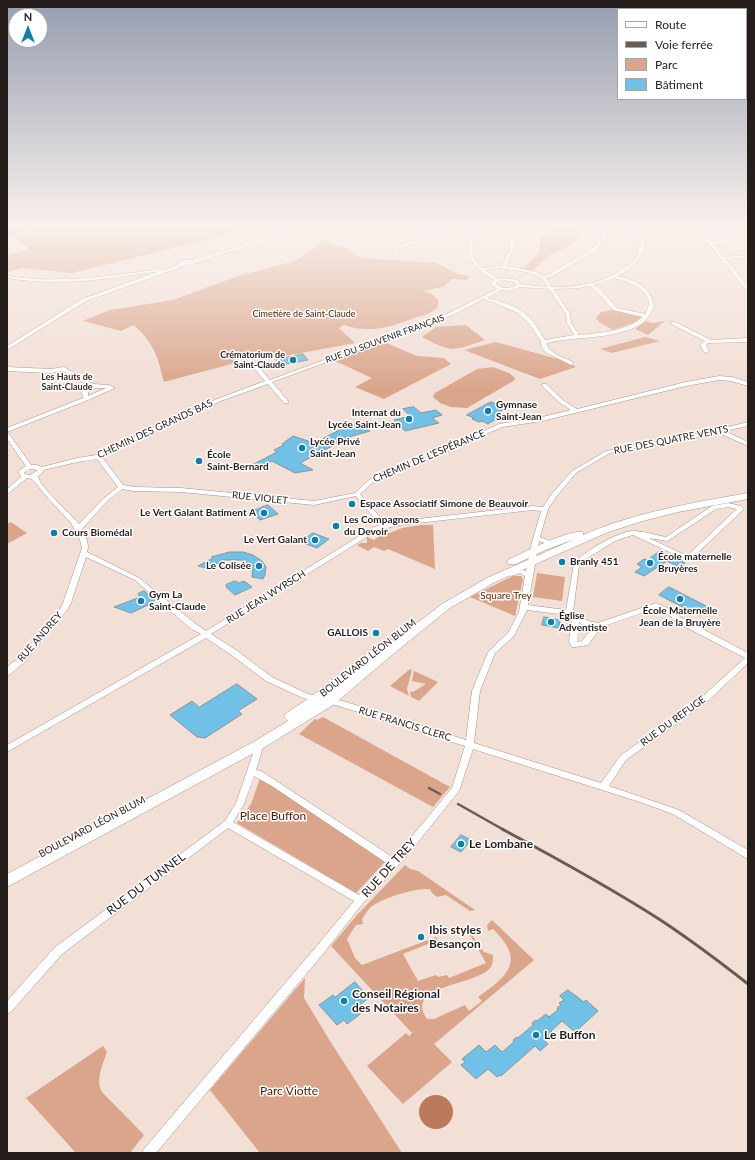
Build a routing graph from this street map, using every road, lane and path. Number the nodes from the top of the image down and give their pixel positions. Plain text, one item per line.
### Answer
1 (37, 280) edge
2 (63, 280) edge
3 (139, 280) edge
4 (496, 280) edge
5 (513, 280) edge
6 (546, 280) edge
7 (601, 280) edge
8 (626, 280) edge
9 (741, 280) edge
10 (589, 284) junction
11 (519, 285) junction
12 (500, 288) junction
13 (552, 288) junction
14 (748, 289) edge
15 (483, 298) junction
16 (647, 316) junction
17 (673, 324) dead end
18 (576, 336) junction
19 (748, 340) edge
20 (709, 341) junction
21 (544, 342) junction
22 (7, 348) edge
23 (706, 351) dead end
24 (249, 359) dead end
25 (571, 363) dead end
26 (7, 369) edge
27 (56, 370) junction
28 (48, 375) dead end
29 (267, 382) junction
30 (748, 384) edge
31 (544, 385) dead end
32 (92, 386) junction
33 (86, 399) junction
34 (286, 402) dead end
35 (576, 411) junction
36 (748, 424) edge
37 (7, 430) edge
38 (720, 431) junction
39 (7, 435) edge
40 (748, 444) edge
41 (98, 457) junction
42 (29, 467) junction
43 (41, 470) junction
44 (35, 476) junction
45 (25, 477) junction
46 (121, 487) junction
47 (748, 491) edge
48 (7, 492) edge
49 (357, 494) junction
50 (748, 496) edge
51 (545, 509) junction
52 (384, 526) junction
53 (78, 529) junction
54 (634, 533) junction
55 (536, 538) junction
56 (552, 544) junction
57 (83, 553) junction
58 (533, 557) junction
59 (530, 576) junction
60 (470, 591) junction
61 (524, 607) junction
62 (569, 613) junction
63 (576, 618) junction
64 (598, 625) junction
65 (205, 634) junction
66 (748, 656) edge
67 (748, 659) edge
68 (7, 673) edge
69 (323, 700) junction
70 (260, 744) junction
71 (470, 744) junction
72 (7, 749) edge
73 (251, 772) junction
74 (603, 787) junction
75 (228, 823) junction
76 (748, 855) edge
77 (394, 863) junction
78 (23, 868) junction
79 (7, 873) edge
80 (7, 882) edge
81 (360, 900) junction
82 (7, 1009) edge
83 (148, 1153) edge

1 - 2 street
3 - 22 street
4 - 12 street
5 - 11 street
6 - 13 street
7 - 10 street
8 - 16 street
9 - 14 street
10 - 13 street
10 - 16 street
11 - 12 street
11 - 13 street
12 - 15 street, RUE DU SOUVENIR FRANÇAIS
13 - 18 street
15 - 21 street
15 - 29 street, RUE DU SOUVENIR FRANÇAIS
16 - 18 street
17 - 20 street
18 - 21 street
19 - 20 street
20 - 23 street
21 - 25 street
24 - 29 street
26 - 27 street
27 - 28 street
27 - 32 street
29 - 34 street
29 - 41 street, CHEMIN DES GRANDS BAS
30 - 35 street, CHEMIN DE L'ESPÉRANCE
31 - 35 street
32 - 33 street
32 - 33 street
33 - 37 street
35 - 49 street, CHEMIN DE L'ESPÉRANCE
36 - 38 street, RUE DES QUATRE VENTS
38 - 40 street
38 - 51 street, RUE DES QUATRE VENTS
39 - 42 street
41 - 43 street, CHEMIN DES GRANDS BAS
41 - 46 street
42 - 43 street
42 - 45 street
43 - 44 street
44 - 45 street
44 - 53 street, RUE ANDREY
45 - 48 street
46 - 49 street, RUE VIOLET
46 - 53 street
47 - 56 main road, BOULEVARD LÉON BLUM
49 - 52 street
50 - 58 main road, BOULEVARD LÉON BLUM
51 - 52 street, RUE JEAN WYRSCH
51 - 55 street, RUE DE TREY
52 - 65 street, RUE JEAN WYRSCH
53 - 57 street, RUE ANDREY
54 - 54 street
54 - 62 street
55 - 56 street
55 - 58 street, RUE DE TREY
56 - 58 main road, BOULEVARD LÉON BLUM
57 - 65 street, RUE FRANCIS CLERC
57 - 68 street, RUE ANDREY
58 - 59 street, RUE DE TREY
58 - 60 main road, BOULEVARD LÉON BLUM
58 - 69 main road, BOULEVARD LÉON BLUM
59 - 60 street, BOULEVARD LÉON BLUM
59 - 61 street, RUE DE TREY
60 - 69 main road, BOULEVARD LÉON BLUM
61 - 62 street
61 - 71 street, RUE DE TREY
62 - 63 street
63 - 64 street
63 - 64 street
64 - 66 street
65 - 69 street, RUE FRANCIS CLERC
65 - 72 street, RUE JEAN WYRSCH
67 - 74 street, RUE DU REFUGE
69 - 70 main road, BOULEVARD LÉON BLUM
69 - 71 street, RUE FRANCIS CLERC
69 - 78 main road, BOULEVARD LÉON BLUM
70 - 73 street, RUE DU TUNNEL
70 - 78 main road, BOULEVARD LÉON BLUM
71 - 74 street, RUE FRANCIS CLERC
71 - 77 street, RUE DE TREY
73 - 75 street, RUE DU TUNNEL
73 - 77 street
74 - 76 street, RUE FRANCIS CLERC
75 - 81 street
75 - 82 street, RUE DU TUNNEL
77 - 81 street, RUE DE TREY
78 - 79 main road
78 - 80 main road
81 - 83 street, RUE DE TREY

